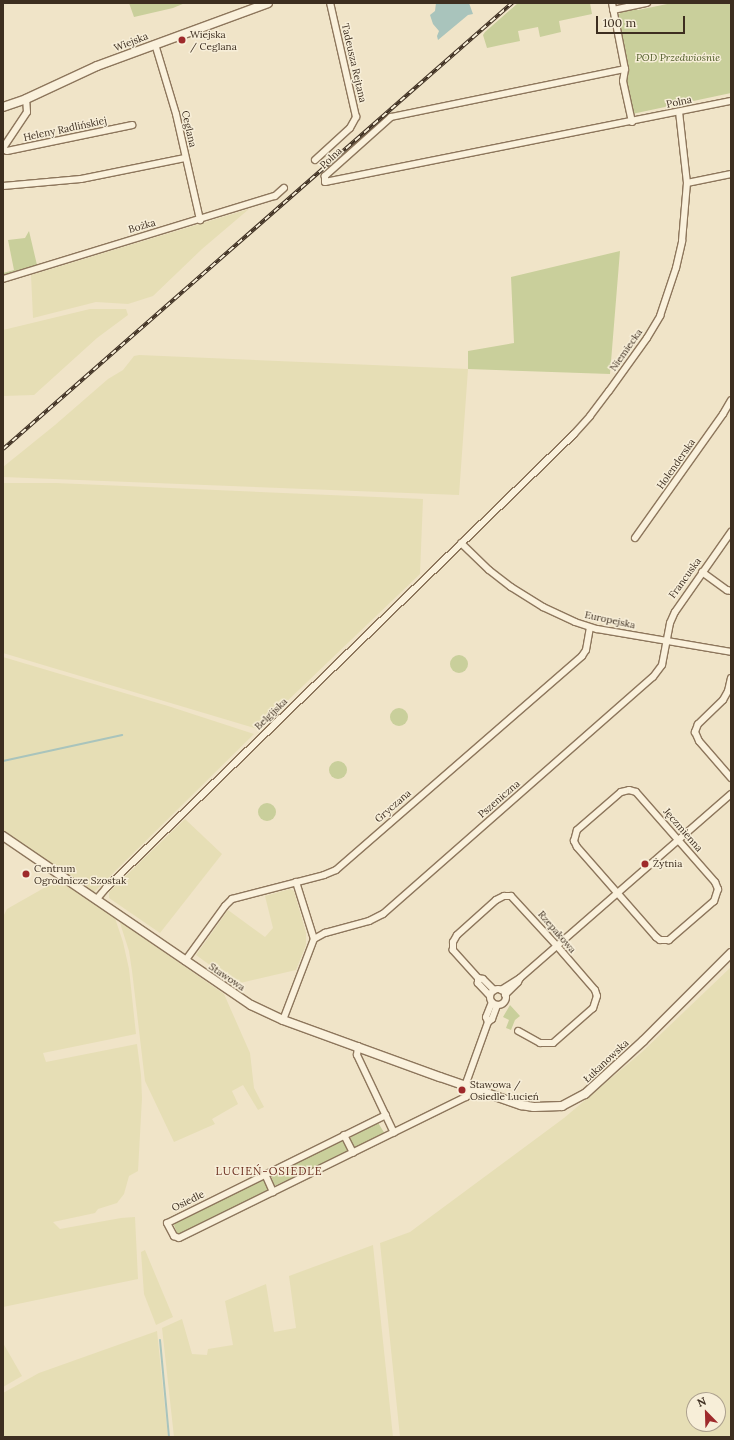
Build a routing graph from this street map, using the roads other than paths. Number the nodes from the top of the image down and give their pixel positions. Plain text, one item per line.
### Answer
1 (268, 3) edge
2 (330, 3) edge
3 (647, 3) edge
4 (613, 6) edge
5 (155, 44) junction
6 (625, 69) junction
7 (26, 99) junction
8 (731, 101) edge
9 (3, 107) edge
10 (679, 112) junction
11 (632, 122) junction
12 (132, 125) dead end
13 (3, 148) edge
14 (185, 158) junction
15 (315, 160) dead end
16 (731, 174) edge
17 (687, 183) junction
18 (3, 186) edge
19 (284, 188) dead end
20 (200, 220) junction
21 (3, 279) edge
22 (731, 400) edge
23 (731, 532) edge
24 (635, 538) dead end
25 (461, 543) junction
26 (702, 572) junction
27 (731, 590) edge
28 (590, 628) junction
29 (666, 641) junction
30 (731, 652) edge
31 (731, 678) edge
32 (731, 778) edge
33 (731, 794) edge
34 (3, 836) edge
35 (678, 840) junction
36 (296, 882) junction
37 (617, 893) junction
38 (96, 900) junction
39 (314, 939) junction
40 (557, 946) junction
41 (731, 953) edge
42 (185, 961) junction
43 (478, 978) junction
44 (500, 992) junction
45 (493, 1001) junction
46 (283, 1020) junction
47 (518, 1031) dead end
48 (358, 1046) junction
49 (468, 1087) junction
50 (386, 1115) junction
51 (394, 1133) junction
52 (344, 1135) junction
53 (353, 1153) junction
54 (265, 1174) junction
55 (273, 1192) junction

1 - 5 street, Wiejska
2 - 15 street, Tadeusza Rejtana
3 - 4 street
4 - 6 street
5 - 7 street, Wiejska
5 - 14 street, Ceglana
6 - 11 street
6 - 11 street, Polna
7 - 9 street, Wiejska
7 - 13 street
8 - 10 street, Polna
10 - 11 street, Polna
10 - 17 street, Niemiecka
12 - 13 street, Heleny Radlińskiej
14 - 18 street
14 - 20 street, Ceglana
16 - 17 street
17 - 25 street, Niemiecka
19 - 20 street, Bożka
20 - 21 street, Bożka
22 - 24 street, Holenderska
23 - 26 street, Francuska
25 - 28 street, Europejska
25 - 38 street, Belgijska
26 - 27 street
26 - 29 street, Francuska
28 - 29 street, Europejska
28 - 36 street, Gryczana
29 - 30 street, Europejska
29 - 39 street, Pszeniczna
31 - 32 street
33 - 35 street
34 - 38 street, Stawowa
35 - 37 street
35 - 37 street, Jęczmienna
35 - 37 street, Jęczmienna
36 - 39 street
36 - 42 street, Gryczana
37 - 40 street
38 - 42 street, Stawowa
39 - 46 street
40 - 43 street, Rzepakowa
40 - 44 street
40 - 47 street, Rzepakowa
41 - 49 street, Łukanowska
42 - 46 street, Stawowa
43 - 44 street, Rzepakowa
43 - 45 street, Rzepakowa
44 - 45 street
44 - 45 street
45 - 49 street
46 - 48 street, Stawowa
48 - 49 street, Stawowa
48 - 50 street
49 - 51 street, Osiedle
50 - 51 street
50 - 52 street, Osiedle
51 - 53 street, Osiedle
52 - 53 street
52 - 54 street, Osiedle
53 - 55 street, Osiedle
54 - 55 street
54 - 55 street, Osiedle

